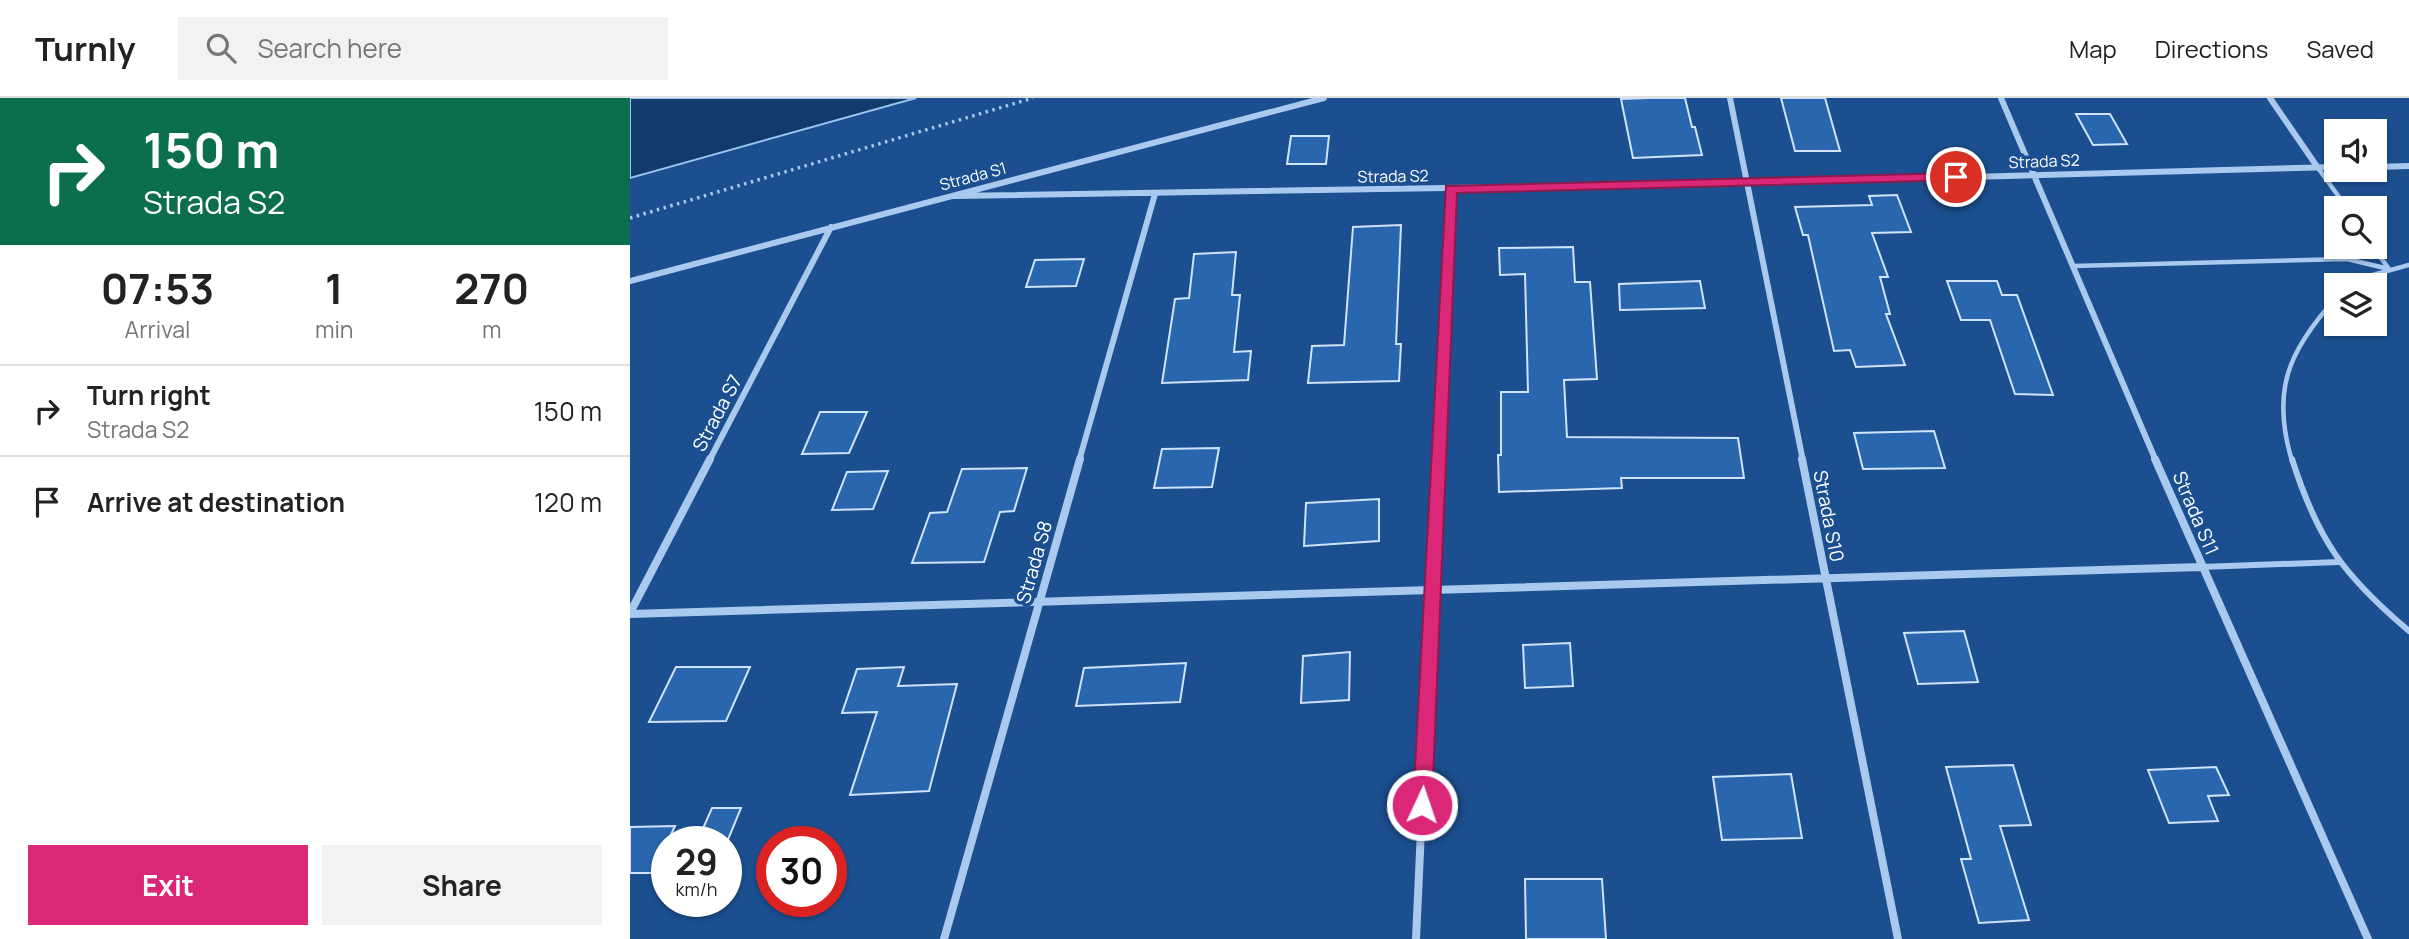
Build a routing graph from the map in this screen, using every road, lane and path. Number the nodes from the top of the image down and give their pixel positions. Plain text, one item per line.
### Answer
1 (1033, 98) edge
2 (1324, 98) edge
3 (1730, 98) edge
4 (2001, 98) edge
5 (2270, 98) edge
6 (2409, 166) edge
7 (2387, 167) edge
8 (2318, 168) junction
9 (2324, 168) edge
10 (2035, 175) junction
11 (1748, 183) junction
12 (1451, 189) junction
13 (1155, 194) junction
14 (954, 196) junction
15 (2338, 196) edge
16 (630, 218) edge
17 (831, 227) junction
18 (2382, 259) edge
19 (2409, 265) edge
20 (2073, 266) junction
21 (2389, 269) junction
22 (2377, 273) edge
23 (630, 281) edge
24 (2324, 311) edge
25 (2339, 562) junction
26 (2201, 566) junction
27 (1826, 578) junction
28 (1432, 590) junction
29 (1039, 602) junction
30 (630, 613) edge
31 (2409, 631) edge
32 (944, 939) edge
33 (1416, 939) edge
34 (1898, 939) edge
35 (2368, 939) edge

1 - 16 path
2 - 14 street, Strada S1
3 - 11 street, Strada S10
4 - 10 street, Strada S11
5 - 8 street
6 - 7 street
8 - 9 street, Strada S2
8 - 10 street, Strada S2
8 - 15 lane
10 - 11 street, Strada S2
10 - 20 street, Strada S11
11 - 12 street, Strada S2
11 - 27 street, Strada S10
12 - 13 street, Strada S2
12 - 28 street
13 - 14 street, Strada S2
13 - 29 street, Strada S8
14 - 17 street, Strada S1
17 - 23 street, Strada S1
17 - 30 street, Strada S7
18 - 21 lane
19 - 21 lane
20 - 21 lane
20 - 26 street, Strada S11
21 - 22 lane
24 - 25 lane
25 - 26 lane
25 - 31 lane
26 - 27 street
26 - 35 street, Strada S11
27 - 28 street
27 - 34 street, Strada S10
28 - 29 street
28 - 33 street
29 - 30 street
29 - 32 street, Strada S8

